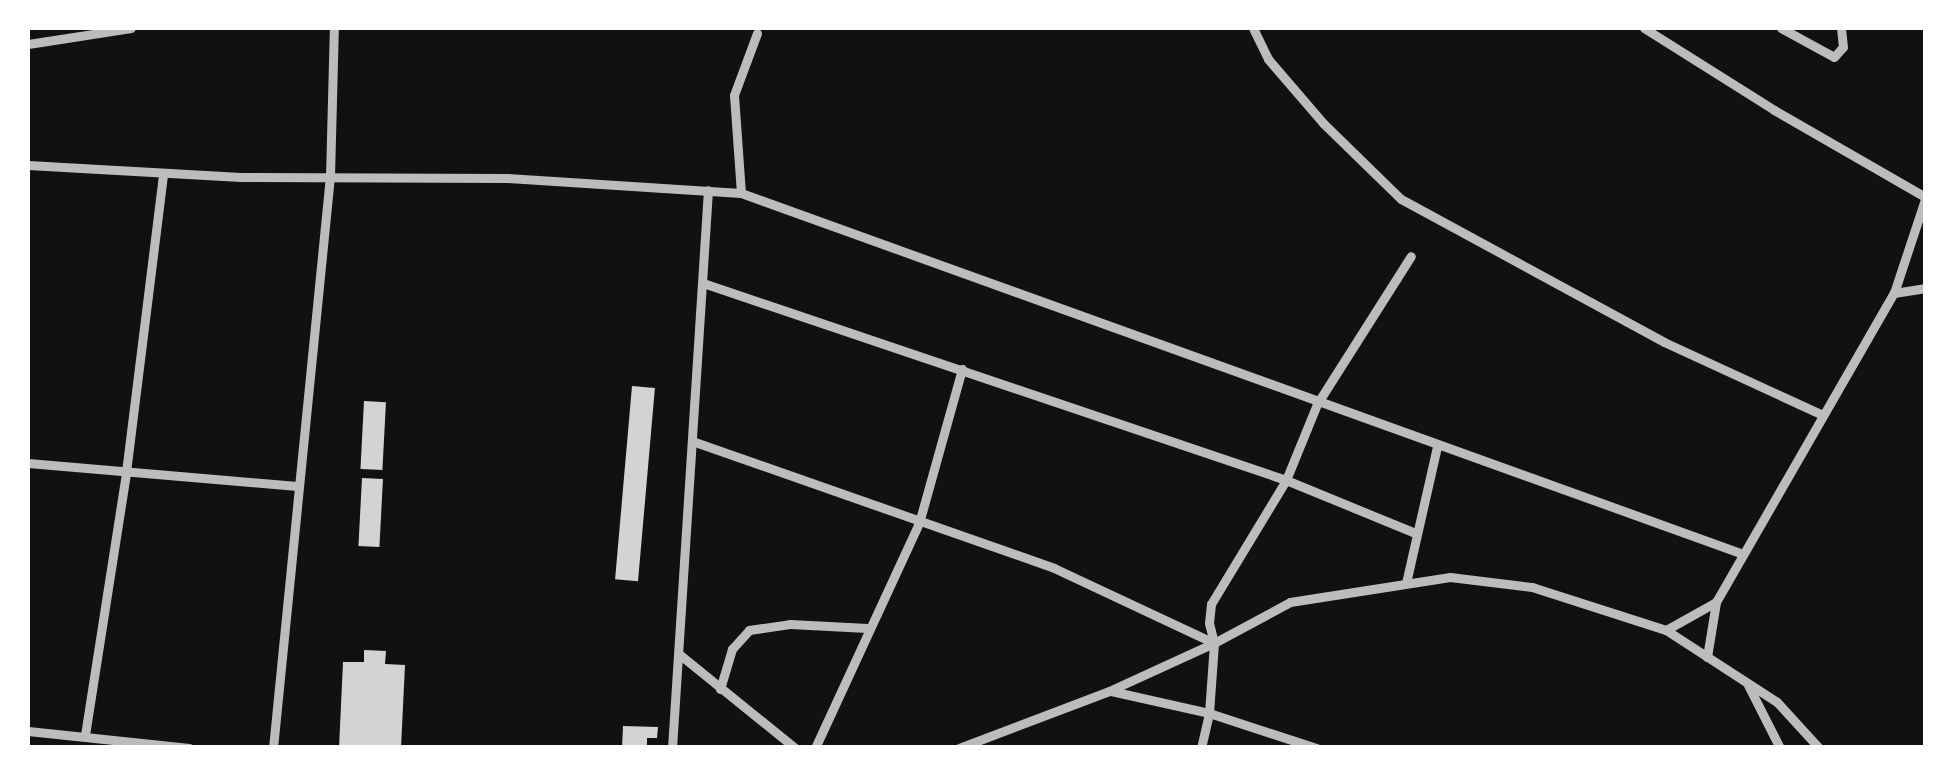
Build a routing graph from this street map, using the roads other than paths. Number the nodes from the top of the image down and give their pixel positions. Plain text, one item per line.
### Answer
1 (131, 28) edge
2 (334, 28) edge
3 (1254, 28) edge
4 (1644, 28) edge
5 (1781, 28) edge
6 (1842, 28) edge
7 (757, 33) dead end
8 (28, 44) edge
9 (28, 165) edge
10 (163, 173) junction
11 (330, 176) junction
12 (708, 190) junction
13 (741, 193) junction
14 (1925, 196) edge
15 (1412, 256) dead end
16 (703, 284) junction
17 (1926, 288) edge
18 (1894, 293) junction
19 (962, 369) junction
20 (1317, 404) junction
21 (1823, 415) junction
22 (692, 441) junction
23 (1436, 446) junction
24 (28, 463) edge
25 (126, 472) junction
26 (1286, 480) junction
27 (297, 486) junction
28 (920, 523) junction
29 (1415, 532) junction
30 (1743, 554) junction
31 (1406, 584) junction
32 (1716, 602) junction
33 (867, 628) junction
34 (1666, 630) junction
35 (1214, 643) junction
36 (678, 654) junction
37 (1708, 656) junction
38 (1746, 681) junction
39 (720, 690) junction
40 (1110, 691) junction
41 (1209, 713) junction
42 (28, 731) edge
43 (85, 735) junction
44 (189, 748) edge
45 (273, 748) edge
46 (672, 748) edge
47 (795, 748) edge
48 (815, 748) edge
49 (959, 748) edge
50 (1201, 748) edge
51 (1316, 748) edge
52 (1780, 748) edge
53 (1819, 748) edge

1 - 8 street
2 - 11 street
3 - 21 street
4 - 14 street
5 - 6 street
7 - 13 street
9 - 10 street
10 - 11 street
10 - 25 street
11 - 12 street
11 - 27 street
12 - 13 street
12 - 16 street
13 - 20 street
14 - 18 street
15 - 20 street
16 - 19 street
16 - 22 street
17 - 18 street
18 - 21 street
19 - 26 street
19 - 28 street
20 - 23 street
20 - 26 street
21 - 30 street
22 - 28 street
22 - 36 street
23 - 29 street
23 - 30 street
24 - 25 street
25 - 27 street
25 - 43 street
26 - 29 street
26 - 35 street
27 - 45 street
28 - 33 street
28 - 35 street
29 - 31 street
30 - 32 street
31 - 34 street
31 - 35 street
32 - 34 street
32 - 37 street
33 - 39 street
33 - 48 street
34 - 37 street
35 - 40 street
35 - 41 street
36 - 39 street
36 - 46 street
37 - 38 street
38 - 52 street
38 - 53 street
39 - 47 street
40 - 41 street
40 - 49 street
41 - 50 street
41 - 51 street
42 - 43 street
43 - 44 street

